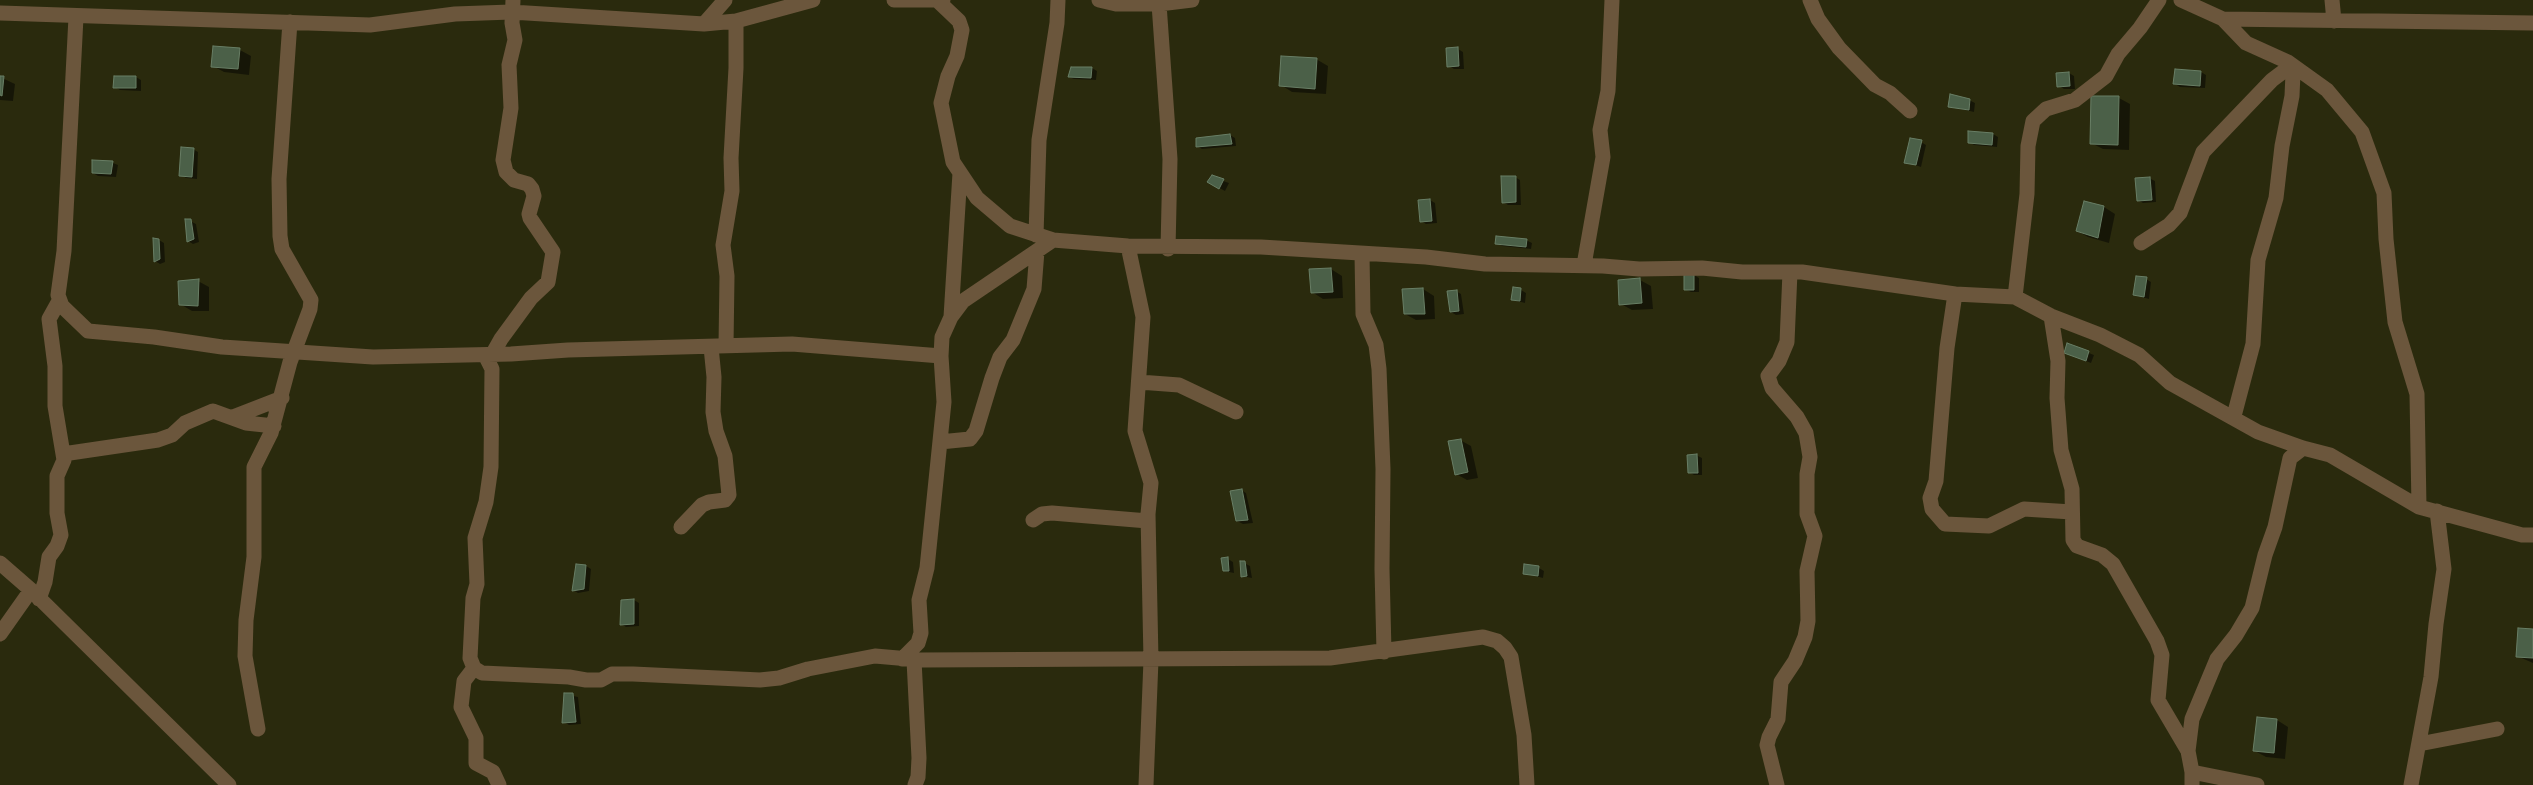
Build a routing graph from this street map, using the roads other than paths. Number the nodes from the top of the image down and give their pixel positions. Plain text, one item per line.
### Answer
1 (725, 0) edge
2 (813, 0) edge
3 (894, 0) edge
4 (1058, 0) edge
5 (1099, 0) edge
6 (1192, 0) edge
7 (1612, 0) edge
8 (1810, 0) edge
9 (2159, 0) edge
10 (2181, 0) edge
11 (2332, 0) edge
12 (941, 1) edge
13 (1159, 4) junction
14 (512, 6) edge
15 (0, 13) edge
16 (76, 17) junction
17 (2223, 19) junction
18 (2334, 20) junction
19 (736, 21) junction
20 (290, 22) junction
21 (2533, 23) edge
22 (704, 24) junction
23 (2286, 66) junction
24 (1910, 111) dead end
25 (960, 172) junction
26 (1036, 235) junction
27 (1053, 240) junction
28 (2141, 243) dead end
29 (1128, 246) junction
30 (1168, 248) junction
31 (1037, 251) junction
32 (1362, 254) junction
33 (1584, 265) junction
34 (1790, 272) junction
35 (1955, 294) junction
36 (2015, 297) junction
37 (60, 301) junction
38 (951, 316) junction
39 (2051, 316) junction
40 (726, 346) junction
41 (710, 347) junction
42 (294, 351) junction
43 (940, 356) junction
44 (490, 360) junction
45 (1138, 382) junction
46 (282, 398) junction
47 (1236, 412) dead end
48 (2234, 416) junction
49 (233, 418) junction
50 (274, 426) junction
51 (940, 442) junction
52 (2285, 442) junction
53 (2303, 448) junction
54 (63, 454) junction
55 (2290, 458) junction
56 (2419, 507) junction
57 (2072, 512) junction
58 (2437, 512) junction
59 (1033, 520) dead end
60 (1148, 521) junction
61 (682, 527) dead end
62 (2533, 535) edge
63 (0, 562) edge
64 (35, 594) junction
65 (0, 634) edge
66 (1384, 652) junction
67 (912, 659) junction
68 (1151, 660) junction
69 (474, 668) junction
70 (258, 729) dead end
71 (2497, 729) dead end
72 (2419, 744) junction
73 (2188, 752) junction
74 (2192, 779) edge
75 (229, 785) edge
76 (498, 785) edge
77 (915, 785) edge
78 (1146, 785) edge
79 (1527, 785) edge
80 (1777, 785) edge
81 (2257, 785) edge
82 (2411, 785) edge

1 - 22 street
2 - 19 street
3 - 12 street
4 - 26 street
5 - 13 street
6 - 13 street
7 - 33 street
8 - 24 street
9 - 36 street
10 - 17 street
11 - 18 street
12 - 25 street
13 - 30 street
14 - 20 street
14 - 22 street
14 - 44 street
15 - 16 street
16 - 20 street
16 - 37 street
17 - 18 street
17 - 23 street
18 - 21 street
19 - 22 street
19 - 40 street
20 - 42 street
23 - 28 street
23 - 48 street
23 - 56 street
25 - 26 street
25 - 38 street
26 - 27 street
27 - 29 street
27 - 31 street
29 - 30 street
29 - 45 street
30 - 32 street
31 - 38 street
31 - 51 street
32 - 33 street
32 - 66 street
33 - 34 street
34 - 35 street
34 - 80 street
35 - 36 street
35 - 57 street
36 - 39 street
37 - 42 street
37 - 54 street
38 - 43 street
39 - 48 street
39 - 57 street
40 - 41 street
40 - 43 street
41 - 44 street
41 - 61 street
42 - 44 street
42 - 46 street
43 - 51 street
44 - 69 street
45 - 47 street
45 - 60 street
46 - 49 street
46 - 50 street
48 - 52 street
49 - 50 street
49 - 54 street
50 - 70 street
51 - 67 street
52 - 53 street
52 - 55 street
53 - 55 street
53 - 56 street
54 - 64 street
55 - 73 street
56 - 58 street
57 - 73 street
58 - 62 street
58 - 72 street
59 - 60 street
60 - 68 street
63 - 64 street
64 - 65 street
64 - 75 street
66 - 68 street
66 - 79 street
67 - 68 street
67 - 69 street
67 - 77 street
68 - 78 street
69 - 76 street
71 - 72 street
72 - 82 street
73 - 74 street
74 - 81 street

